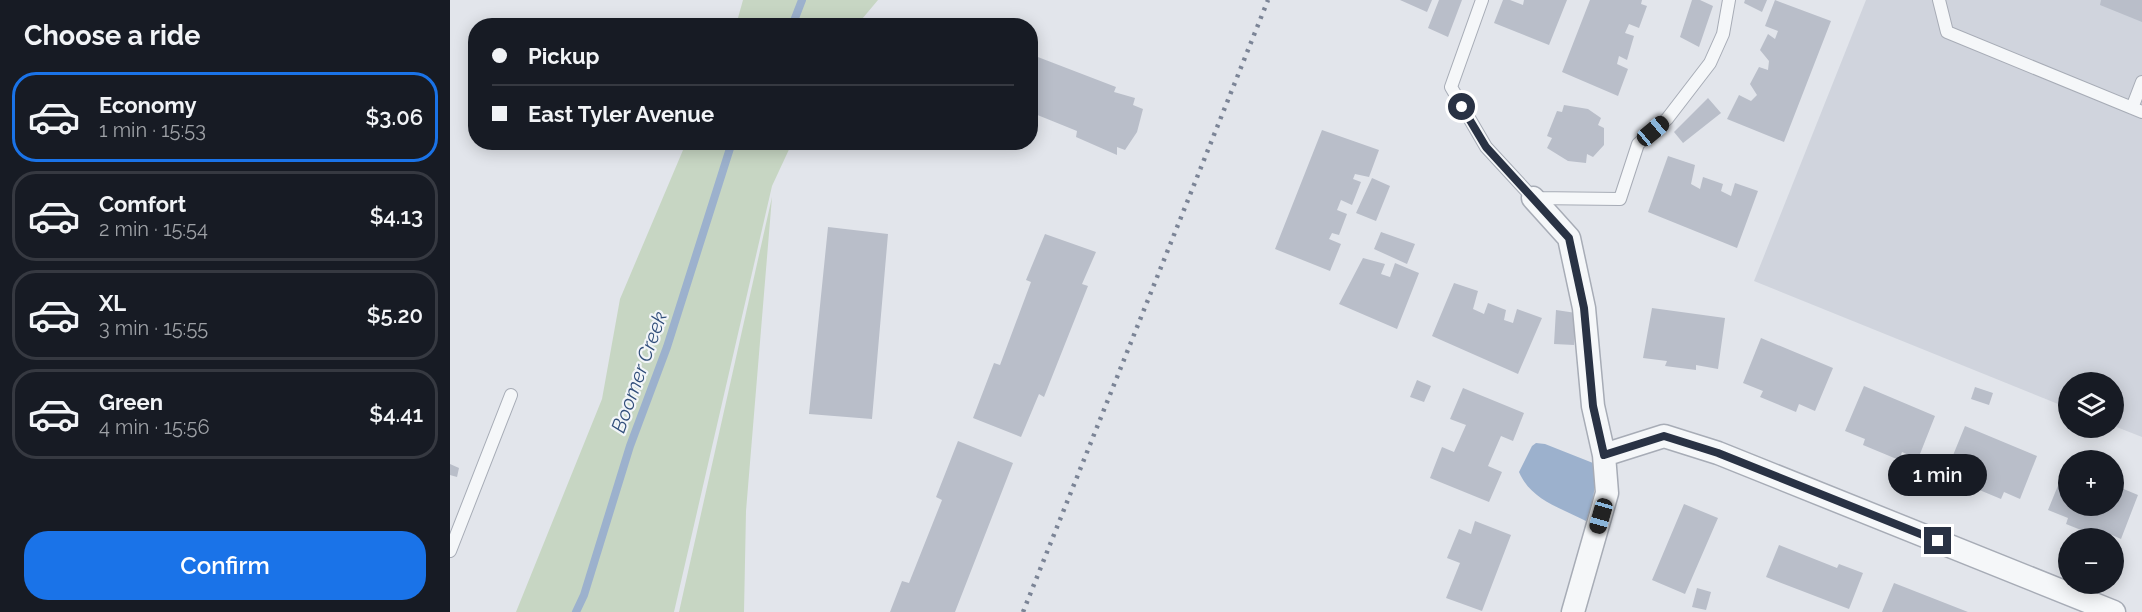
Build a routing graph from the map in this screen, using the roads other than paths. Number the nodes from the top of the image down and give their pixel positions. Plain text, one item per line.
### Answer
1 (1482, 0) edge
2 (1729, 0) edge
3 (1939, 0) edge
4 (2142, 82) edge
5 (2137, 110) edge
6 (1533, 198) junction
7 (511, 395) dead end
8 (1604, 455) junction
9 (450, 551) edge
10 (1573, 612) edge
11 (2114, 612) edge

1 - 6 lane
2 - 6 lane
3 - 5 lane
4 - 5 lane
6 - 8 street
7 - 9 lane
8 - 10 street
8 - 11 street

